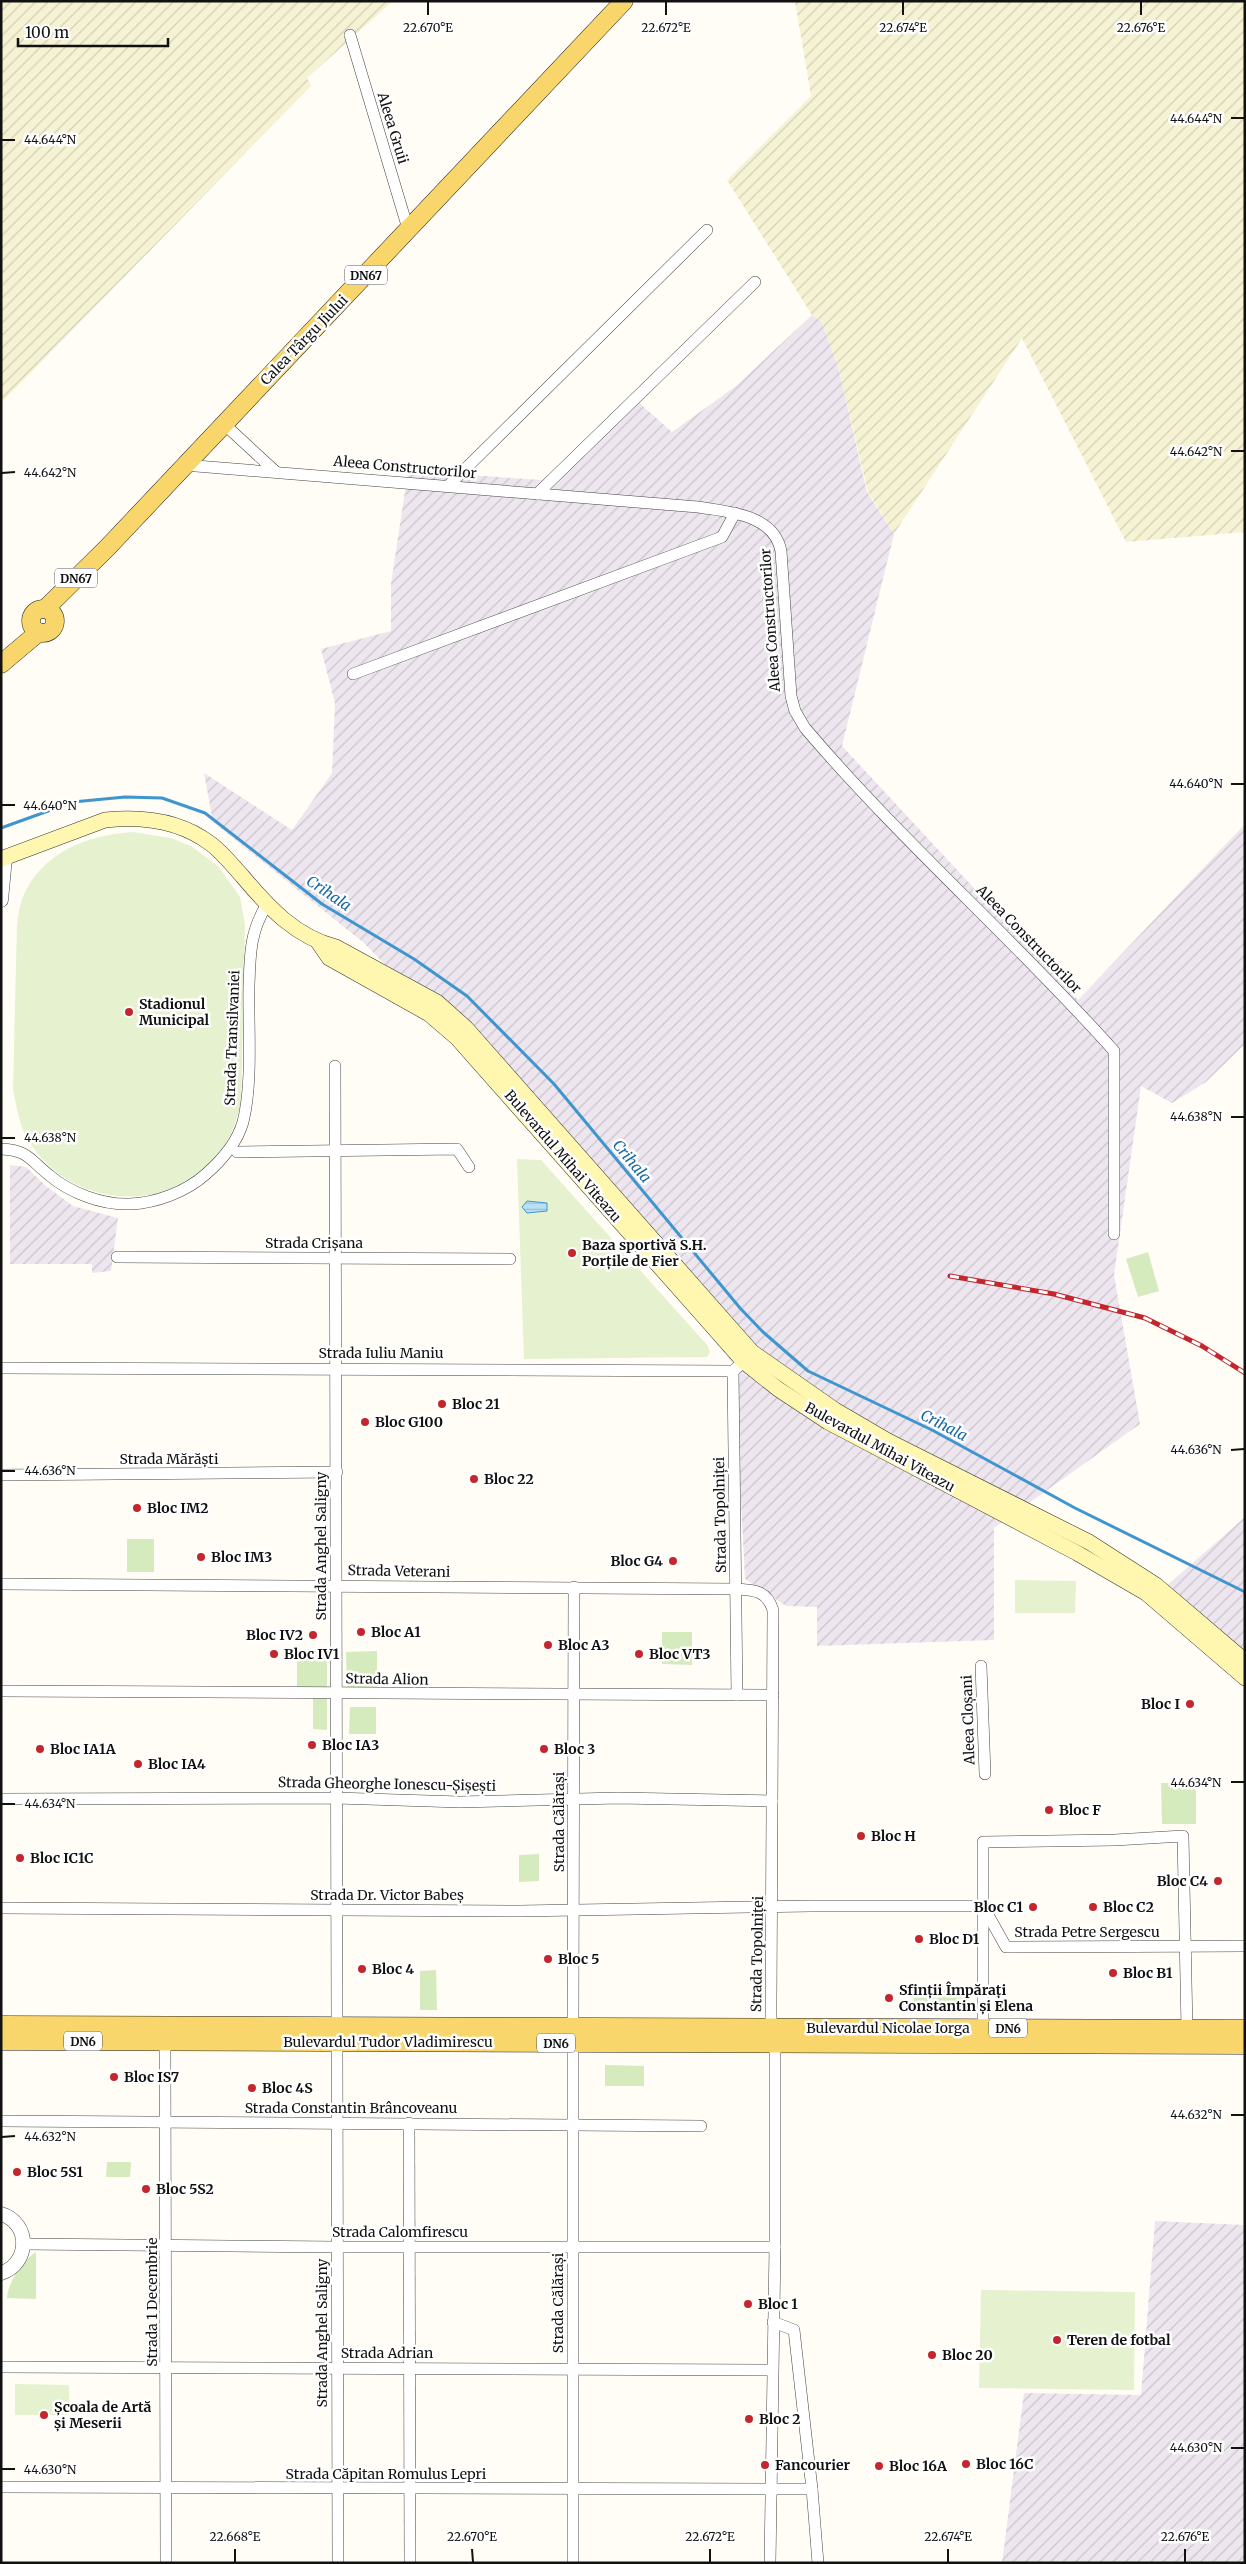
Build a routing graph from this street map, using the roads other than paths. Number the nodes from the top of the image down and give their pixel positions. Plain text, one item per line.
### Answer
1 (624, 1) edge
2 (350, 35) dead end
3 (408, 229) junction
4 (707, 230) dead end
5 (755, 282) dead end
6 (224, 424) junction
7 (184, 465) junction
8 (276, 472) junction
9 (448, 486) junction
10 (537, 494) junction
11 (735, 513) junction
12 (1, 663) edge
13 (352, 674) dead end
14 (3, 858) edge
15 (1, 900) edge
16 (266, 906) junction
17 (335, 1066) dead end
18 (1, 1149) edge
19 (336, 1150) junction
20 (237, 1152) dead end
21 (469, 1167) dead end
22 (1114, 1234) dead end
23 (117, 1257) dead end
24 (336, 1259) junction
25 (510, 1259) dead end
26 (743, 1362) junction
27 (1, 1368) edge
28 (336, 1368) junction
29 (337, 1472) junction
30 (1, 1475) edge
31 (953, 1481) junction
32 (1, 1584) edge
33 (336, 1585) junction
34 (574, 1587) junction
35 (737, 1589) junction
36 (1245, 1661) edge
37 (981, 1666) dead end
38 (1245, 1678) edge
39 (1, 1691) edge
40 (336, 1693) junction
41 (575, 1695) junction
42 (737, 1695) junction
43 (773, 1695) junction
44 (985, 1774) dead end
45 (336, 1798) junction
46 (1, 1799) edge
47 (573, 1800) junction
48 (772, 1801) junction
49 (773, 1906) junction
50 (983, 1906) junction
51 (1, 1908) edge
52 (574, 1910) junction
53 (336, 1911) junction
54 (1245, 1946) edge
55 (1185, 1947) junction
56 (1, 2024) edge
57 (983, 2028) junction
58 (1187, 2028) junction
59 (1245, 2029) edge
60 (337, 2035) junction
61 (573, 2035) junction
62 (773, 2036) junction
63 (165, 2041) junction
64 (1, 2042) edge
65 (1245, 2045) edge
66 (1, 2121) edge
67 (166, 2122) junction
68 (337, 2123) junction
69 (408, 2124) junction
70 (572, 2124) junction
71 (701, 2126) dead end
72 (1, 2214) edge
73 (24, 2244) junction
74 (167, 2246) junction
75 (336, 2247) junction
76 (410, 2247) junction
77 (573, 2247) junction
78 (775, 2247) junction
79 (1, 2273) edge
80 (773, 2322) junction
81 (1, 2367) edge
82 (167, 2367) junction
83 (410, 2368) junction
84 (573, 2368) junction
85 (337, 2369) junction
86 (772, 2370) junction
87 (1, 2487) edge
88 (166, 2488) junction
89 (338, 2489) junction
90 (409, 2489) junction
91 (812, 2489) junction
92 (573, 2490) junction
93 (770, 2490) junction
94 (166, 2563) edge
95 (338, 2563) edge
96 (410, 2563) edge
97 (573, 2563) edge
98 (770, 2563) edge
99 (818, 2563) edge

1 - 3 main road, Calea Târgu Jiului / DN67
2 - 3 street, Aleea Gruii
3 - 6 main road, Calea Târgu Jiului / DN67
4 - 9 street
5 - 10 street
6 - 7 main road, Calea Târgu Jiului / DN67
6 - 8 street
7 - 8 street, Aleea Constructorilor
7 - 12 main road, Calea Târgu Jiului / DN67
8 - 9 street, Aleea Constructorilor
9 - 10 street, Aleea Constructorilor
10 - 11 street, Aleea Constructorilor
11 - 13 street
11 - 22 street, Aleea Constructorilor
14 - 15 street
14 - 16 main road, Bulevardul Mihai Viteazu
16 - 18 street, Strada Transilvaniei
16 - 26 main road, Bulevardul Mihai Viteazu
17 - 19 street, Strada Anghel Saligny
19 - 20 street
19 - 21 street
19 - 24 street, Strada Anghel Saligny
23 - 24 street, Strada Crișana
24 - 25 street, Strada Crișana
24 - 28 street, Strada Anghel Saligny
26 - 28 street, Strada Iuliu Maniu
26 - 31 main road, Bulevardul Mihai Viteazu
26 - 35 street, Strada Topolniței
27 - 28 street, Strada Iuliu Maniu
28 - 29 street, Strada Anghel Saligny
29 - 30 street, Strada Mărăști
29 - 33 street, Strada Anghel Saligny
31 - 36 main road, Bulevardul Mihai Viteazu
31 - 38 main road, Bulevardul Mihai Viteazu
32 - 33 street, Strada Veterani
33 - 34 street, Strada Veterani
33 - 40 street, Strada Anghel Saligny
34 - 35 street, Strada Veterani
34 - 41 street, Strada Călărași
35 - 42 street
35 - 43 street, Strada Topolniței
37 - 44 street, Aleea Cloșani
39 - 40 street, Strada Alion
40 - 41 street, Strada Alion
40 - 45 street, Strada Anghel Saligny
41 - 42 street, Strada Alion
41 - 47 street, Strada Călărași
42 - 43 street, Strada Alion
43 - 48 street, Strada Topolniței
45 - 46 street, Strada Gheorghe Ionescu-Șișești
45 - 47 street, Strada Gheorghe Ionescu-Șișești
45 - 53 street, Strada Anghel Saligny
47 - 48 street, Strada Gheorghe Ionescu-Șișești
47 - 52 street, Strada Călărași
48 - 49 street, Strada Topolniței
49 - 50 street
49 - 52 street, Strada Dr. Victor Babeș
49 - 62 street, Strada Topolniței
50 - 55 street, Strada Petre Sergescu
50 - 55 street
50 - 57 street
51 - 53 street, Strada Dr. Victor Babeș
52 - 53 street, Strada Dr. Victor Babeș
52 - 61 street, Strada Călărași
53 - 60 street, Strada Anghel Saligny
54 - 55 street, Strada Petre Sergescu
55 - 58 street
56 - 60 main road, Bulevardul Tudor Vladimirescu / DN6
57 - 58 main road, Bulevardul Nicolae Iorga / DN6
57 - 62 main road, Bulevardul Nicolae Iorga / DN6
58 - 59 main road, Bulevardul Nicolae Iorga / DN6
60 - 61 main road, Bulevardul Tudor Vladimirescu / DN6
60 - 63 main road, Bulevardul Tudor Vladimirescu / DN6
60 - 68 street, Strada Anghel Saligny
61 - 62 main road, Bulevardul Tudor Vladimirescu / DN6
61 - 70 street, Strada Călărași
62 - 65 main road, Bulevardul Nicolae Iorga / DN6
62 - 78 street, Strada Topolniței
63 - 64 main road, Bulevardul Tudor Vladimirescu / DN6
63 - 67 street, Strada 1 Decembrie
66 - 67 street, Strada Constantin Brâncoveanu
67 - 68 street, Strada Constantin Brâncoveanu
67 - 74 street, Strada 1 Decembrie
68 - 69 street, Strada Constantin Brâncoveanu
68 - 75 street, Strada Anghel Saligny
69 - 70 street, Strada Constantin Brâncoveanu
69 - 76 street
70 - 71 street, Strada Constantin Brâncoveanu
70 - 77 street, Strada Călărași
72 - 73 street
73 - 74 street, Strada Calomfirescu
73 - 79 street
74 - 75 street, Strada Calomfirescu
74 - 82 street, Strada 1 Decembrie
75 - 76 street, Strada Calomfirescu
75 - 85 street, Strada Anghel Saligny
76 - 77 street, Strada Calomfirescu
76 - 83 street
77 - 78 street, Strada Calomfirescu
77 - 84 street, Strada Călărași
78 - 80 street, Strada Topolniței
80 - 86 street, Strada Topolniței
80 - 91 street
81 - 82 street, Strada Adrian
82 - 85 street, Strada Adrian
82 - 88 street, Strada 1 Decembrie
83 - 84 street, Strada Adrian
83 - 85 street, Strada Adrian
83 - 90 street
84 - 86 street, Strada Adrian
84 - 92 street, Strada Călărași
85 - 89 street, Strada Anghel Saligny
86 - 93 street, Strada Topolniței
87 - 88 street, Strada Căpitan Romulus Lepri
88 - 89 street, Strada Căpitan Romulus Lepri
88 - 94 street, Strada 1 Decembrie
89 - 90 street, Strada Căpitan Romulus Lepri
89 - 95 street, Strada Anghel Saligny
90 - 92 street, Strada Căpitan Romulus Lepri
90 - 96 street
91 - 93 street, Strada Căpitan Romulus Lepri
91 - 99 street
92 - 93 street, Strada Căpitan Romulus Lepri
92 - 97 street, Strada Călărași
93 - 98 street, Strada Topolniței

